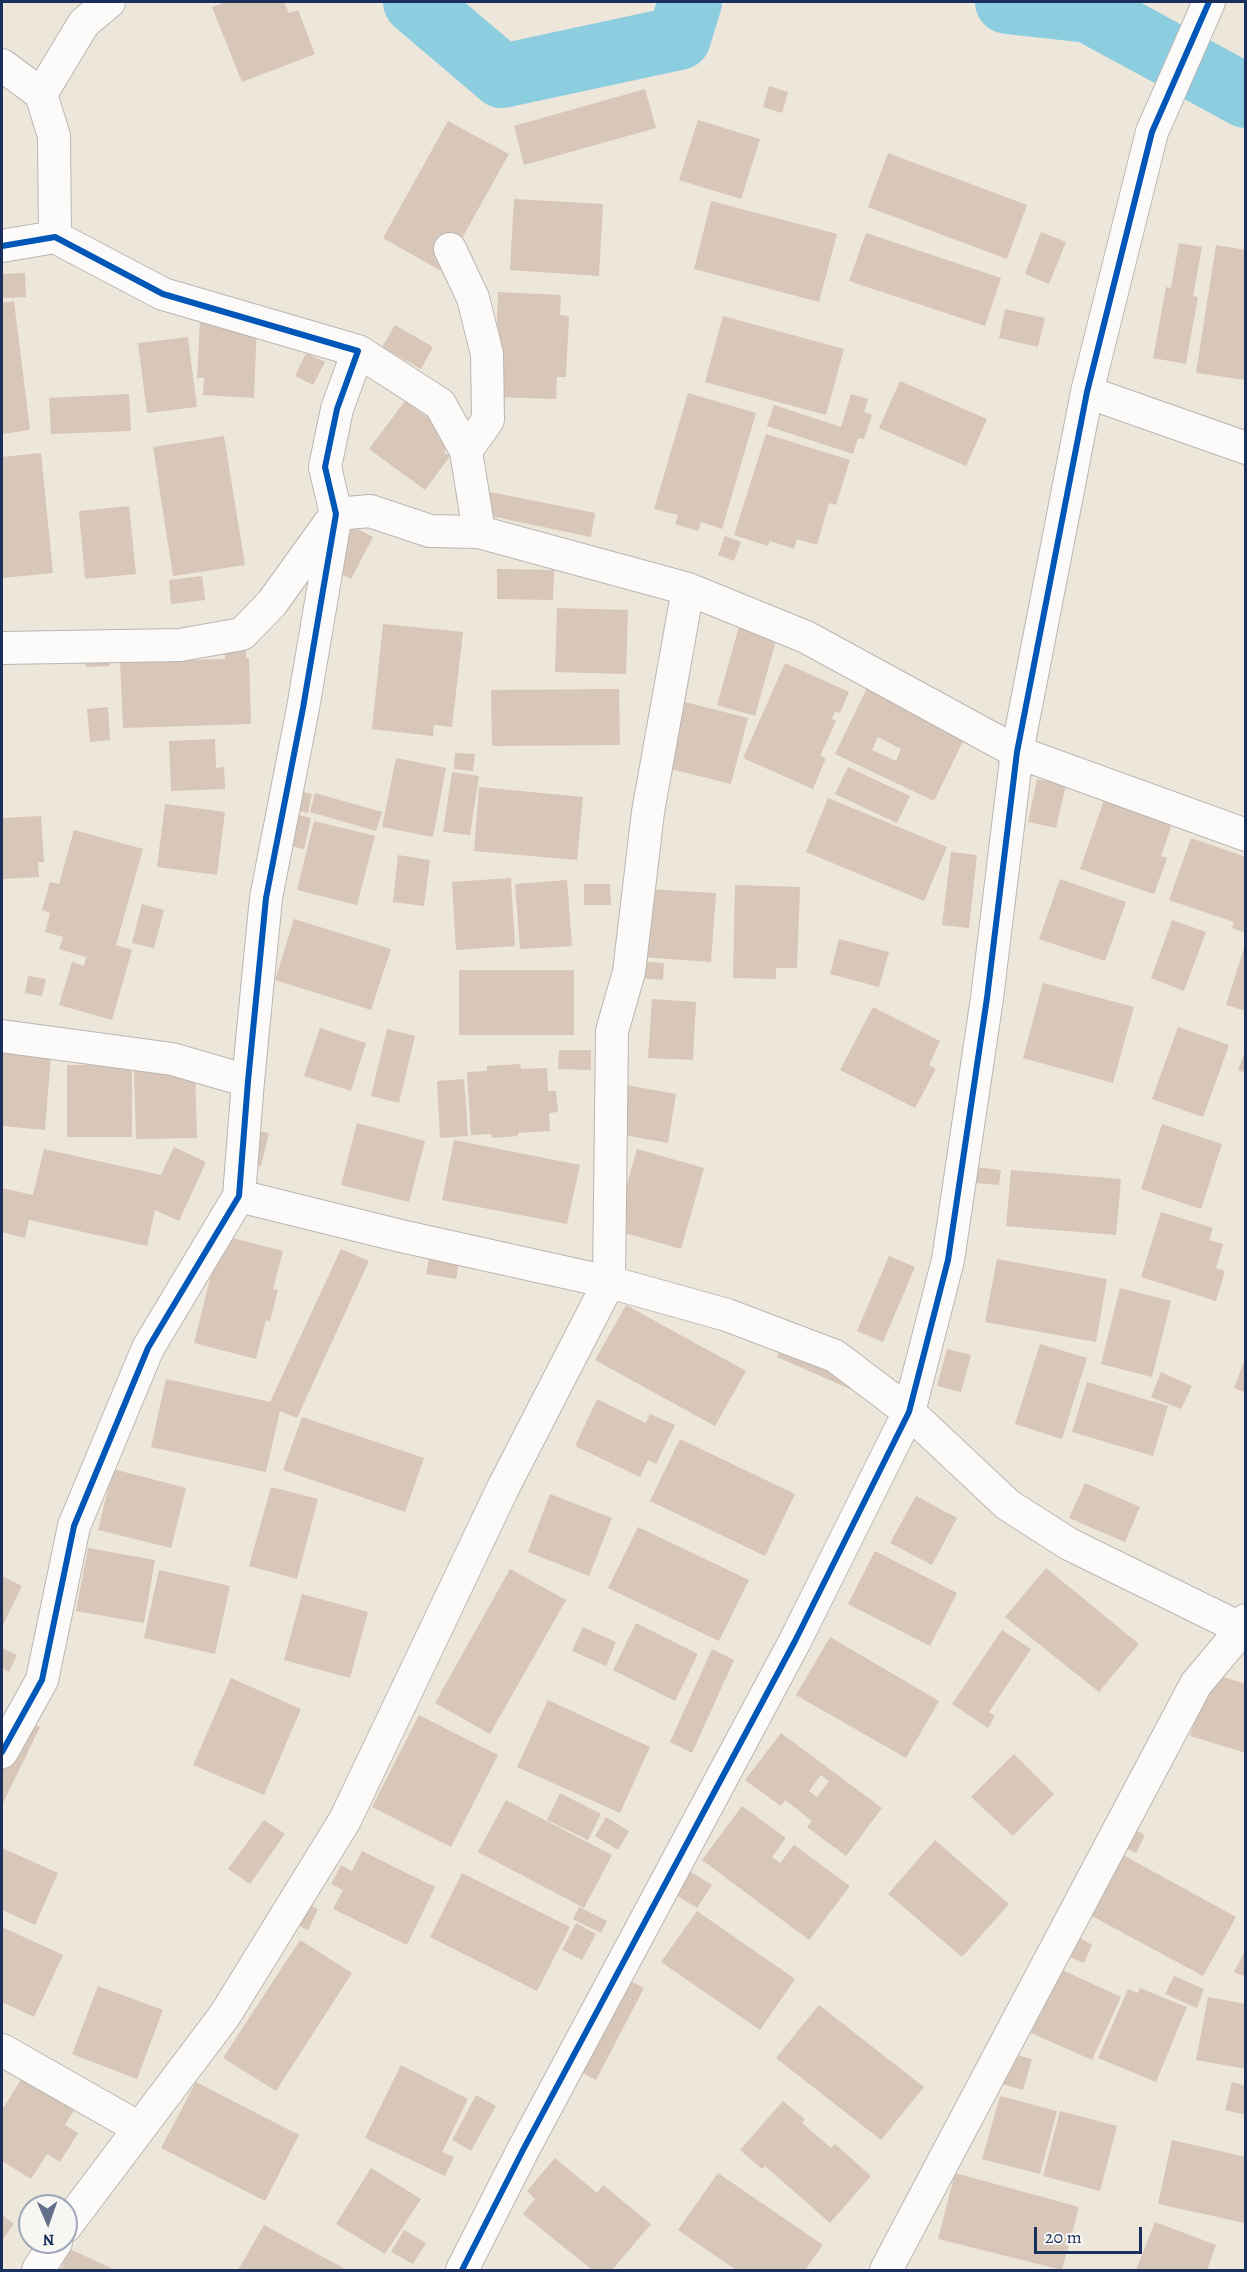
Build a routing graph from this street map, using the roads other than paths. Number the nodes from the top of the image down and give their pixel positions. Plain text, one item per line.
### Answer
1 (109, 2) edge
2 (1209, 2) edge
3 (2, 65) edge
4 (41, 94) junction
5 (55, 237) junction
6 (2, 246) edge
7 (450, 249) dead end
8 (358, 351) junction
9 (1087, 392) junction
10 (1245, 448) edge
11 (466, 452) junction
12 (336, 514) junction
13 (479, 532) junction
14 (688, 589) junction
15 (2, 648) edge
16 (1017, 752) junction
17 (1245, 836) edge
18 (2, 1036) edge
19 (248, 1081) junction
20 (239, 1196) junction
21 (609, 1282) junction
22 (909, 1412) junction
23 (1244, 1627) edge
24 (2, 1752) edge
25 (2, 2050) edge
26 (139, 2128) junction
27 (78, 2210) edge
28 (49, 2254) edge
29 (38, 2271) edge
30 (462, 2271) edge
31 (886, 2271) edge

1 - 4 street
2 - 9 street
3 - 4 street
4 - 5 street
5 - 6 street
5 - 8 street
7 - 11 street
8 - 11 street
8 - 12 street
9 - 10 street
9 - 16 street
11 - 13 street
12 - 13 street
12 - 15 street
12 - 19 street
13 - 14 street
14 - 16 street
14 - 21 street
16 - 17 street
16 - 22 street
18 - 19 street
19 - 20 street
20 - 21 street
20 - 24 street
21 - 22 street
21 - 26 street
22 - 23 street
22 - 30 street
23 - 31 street
25 - 26 street
26 - 27 street
28 - 29 street

